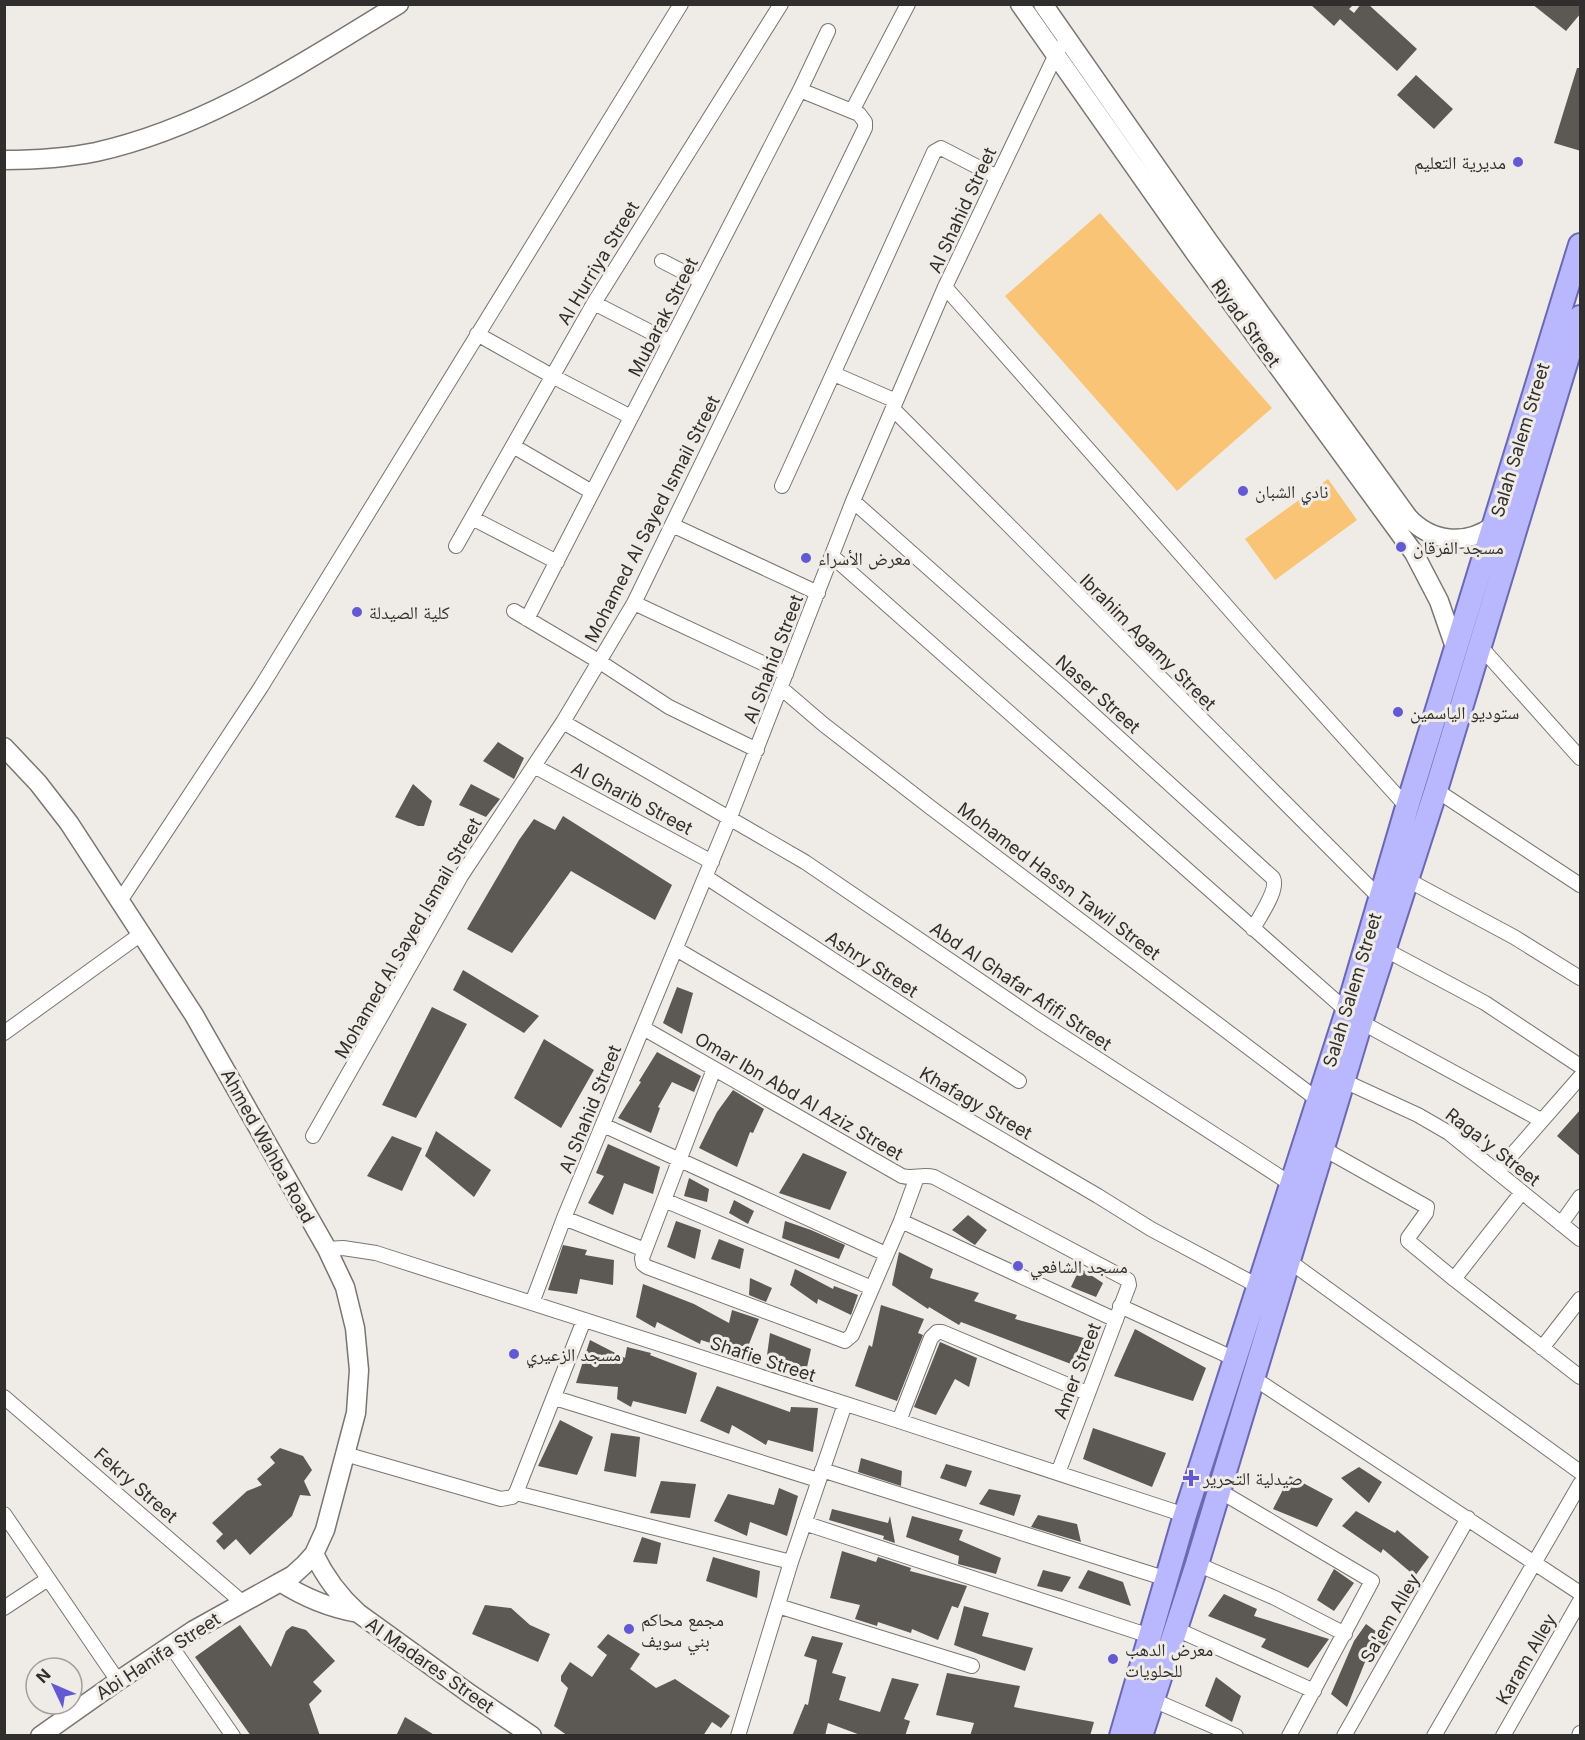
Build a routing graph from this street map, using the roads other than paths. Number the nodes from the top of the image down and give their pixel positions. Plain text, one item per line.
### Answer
1 (399, 4) edge
2 (681, 4) edge
3 (781, 4) edge
4 (908, 4) edge
5 (1020, 4) edge
6 (1043, 4) edge
7 (828, 31) dead end
8 (1065, 35) junction
9 (1055, 56) junction
10 (800, 90) junction
11 (852, 111) junction
12 (4, 160) edge
13 (997, 177) junction
14 (1581, 245) edge
15 (1202, 247) junction
16 (662, 261) dead end
17 (701, 281) junction
18 (945, 287) junction
19 (594, 303) junction
20 (1581, 317) edge
21 (477, 334) junction
22 (670, 342) junction
23 (834, 374) junction
24 (552, 376) junction
25 (895, 405) junction
26 (631, 417) junction
27 (513, 446) junction
28 (1351, 453) junction
29 (782, 486) dead end
30 (592, 492) junction
31 (853, 501) junction
32 (472, 518) junction
33 (672, 525) junction
34 (1493, 526) junction
35 (456, 546) dead end
36 (832, 556) junction
37 (557, 562) junction
38 (818, 593) junction
39 (634, 603) junction
40 (514, 611) dead end
41 (527, 619) junction
42 (1479, 645) junction
43 (1456, 650) junction
44 (600, 662) junction
45 (786, 674) junction
46 (781, 688) junction
47 (563, 722) junction
48 (4, 747) edge
49 (757, 750) junction
50 (1581, 758) edge
51 (534, 766) junction
52 (1436, 790) junction
53 (1407, 807) junction
54 (730, 817) junction
55 (712, 862) junction
56 (706, 877) junction
57 (1406, 879) junction
58 (1581, 885) edge
59 (1380, 898) junction
60 (120, 901) junction
61 (1253, 929) junction
62 (141, 934) junction
63 (676, 948) junction
64 (1384, 949) junction
65 (1581, 978) edge
66 (1354, 1016) junction
67 (643, 1028) junction
68 (4, 1033) edge
69 (1581, 1066) edge
70 (714, 1069) junction
71 (1581, 1077) edge
72 (1019, 1081) dead end
73 (1344, 1081) junction
74 (1318, 1100) junction
75 (1541, 1120) junction
76 (603, 1125) junction
77 (313, 1136) dead end
78 (1324, 1149) junction
79 (680, 1159) junction
80 (1497, 1172) junction
81 (917, 1177) junction
82 (1291, 1184) junction
83 (1522, 1192) junction
84 (1581, 1197) edge
85 (664, 1200) junction
86 (564, 1218) junction
87 (901, 1221) junction
88 (1561, 1224) junction
89 (1581, 1239) edge
90 (327, 1249) junction
91 (645, 1250) junction
92 (886, 1254) junction
93 (1289, 1261) junction
94 (1454, 1279) junction
95 (1129, 1283) joint
96 (1258, 1286) junction
97 (872, 1288) junction
98 (1581, 1299) edge
99 (532, 1303) junction
100 (1118, 1313) junction
101 (584, 1320) junction
102 (1542, 1348) junction
103 (1235, 1359) junction
104 (1252, 1377) junction
105 (1581, 1377) edge
106 (1087, 1393) junction
107 (4, 1397) edge
108 (555, 1398) junction
109 (845, 1404) junction
110 (899, 1421) junction
111 (345, 1454) junction
112 (1581, 1472) edge
113 (1059, 1473) junction
114 (820, 1475) junction
115 (1581, 1484) edge
116 (1218, 1490) junction
117 (516, 1492) junction
118 (4, 1514) edge
119 (1185, 1515) junction
120 (1468, 1518) junction
121 (804, 1523) junction
122 (314, 1554) junction
123 (791, 1562) junction
124 (1535, 1562) junction
125 (1197, 1564) junction
126 (48, 1579) junction
127 (1167, 1579) junction
128 (280, 1582) junction
129 (1581, 1593) edge
130 (1581, 1601) edge
131 (242, 1602) junction
132 (778, 1606) junction
133 (4, 1608) edge
134 (358, 1613) junction
135 (1176, 1629) junction
136 (1345, 1634) junction
137 (1150, 1636) junction
138 (171, 1646) junction
139 (972, 1666) dead end
140 (118, 1681) junction
141 (1314, 1691) junction
142 (1153, 1700) junction
143 (50, 1733) edge
144 (233, 1736) edge
145 (532, 1736) edge
146 (738, 1736) edge
147 (1121, 1736) edge
148 (1141, 1736) edge
149 (1236, 1736) edge
150 (1289, 1736) edge
151 (1344, 1736) edge
152 (1434, 1736) edge
153 (1503, 1736) edge

1 - 12 street
2 - 21 street
3 - 19 street, Al Hurriya Street
4 - 11 street
5 - 9 street, Riyad Street
6 - 8 street, Riyad Street
7 - 10 street, Mubarak Street
8 - 9 street, Al Shahid Street
8 - 15 street, Riyad Street
9 - 13 street, Al Shahid Street
9 - 15 street, Riyad Street
10 - 11 street
10 - 17 street, Mubarak Street
11 - 33 street, Mohamed Al Sayed Ismail Street
13 - 18 street, Al Shahid Street
13 - 23 street
14 - 34 main road, Salah Salem Street
15 - 28 street, Riyad Street
16 - 17 street
17 - 22 street, Mubarak Street
18 - 25 street, Al Shahid Street
18 - 53 street
19 - 22 street
19 - 24 street, Al Hurriya Street
20 - 42 main road, Salah Salem Street
21 - 24 street
21 - 60 street
22 - 26 street, Mubarak Street
23 - 25 street
23 - 29 street
24 - 26 street
24 - 27 street, Al Hurriya Street
25 - 31 street, Al Shahid Street
25 - 59 street, Ibrahim Agamy Street
26 - 30 street, Mubarak Street
27 - 30 street
27 - 32 street, Al Hurriya Street
28 - 34 street, Riyad Street
28 - 43 street, Riyad Street
30 - 37 street, Mubarak Street
31 - 36 street, Al Shahid Street
31 - 61 street, Naser Street
32 - 35 street, Al Hurriya Street
32 - 37 street
33 - 38 street
33 - 39 street, Mohamed Al Sayed Ismail Street
34 - 43 main road, Salah Salem Street
36 - 38 street, Al Shahid Street
36 - 61 street
37 - 41 street, Mubarak Street
38 - 45 street, Al Shahid Street
39 - 44 street, Mohamed Al Sayed Ismail Street
39 - 45 street
40 - 41 street
41 - 44 street
42 - 50 street
42 - 52 main road, Salah Salem Street
43 - 53 main road, Salah Salem Street
44 - 47 street, Mohamed Al Sayed Ismail Street
44 - 49 street
45 - 46 street, Al Shahid Street
46 - 49 street, Al Shahid Street
46 - 74 street, Mohamed Hassn Tawil Street
47 - 51 street, Mohamed Al Sayed Ismail Street
47 - 54 street, Abd Al Ghafar Afifi Street
48 - 60 street, Ahmed Wahba Road
49 - 54 street, Al Shahid Street
51 - 55 street, Al Gharib Street
51 - 77 street, Mohamed Al Sayed Ismail Street
52 - 57 main road, Salah Salem Street
52 - 58 street
53 - 59 main road, Salah Salem Street
54 - 55 street, Al Shahid Street
54 - 82 street, Abd Al Ghafar Afifi Street
55 - 56 street, Al Shahid Street
56 - 63 street, Al Shahid Street
56 - 72 street, Ashry Street
57 - 64 main road, Salah Salem Street
57 - 65 street
59 - 66 main road, Salah Salem Street
60 - 62 street, Ahmed Wahba Road
61 - 66 street
62 - 68 street
62 - 90 street, Ahmed Wahba Road
63 - 67 street, Al Shahid Street
63 - 96 street, Khafagy Street
64 - 66 main road, Salah Salem Street
64 - 69 street
66 - 73 main road, Salah Salem Street
66 - 74 main road, Salah Salem Street
66 - 75 street
67 - 70 street, Omar Ibn Abd Al Aziz Street
67 - 76 street, Al Shahid Street
70 - 79 street
70 - 81 street, Omar Ibn Abd Al Aziz Street
71 - 75 street
73 - 78 main road, Salah Salem Street
73 - 80 street, Raga'y Street
74 - 82 main road, Salah Salem Street
75 - 80 street
76 - 79 street
76 - 86 street, Al Shahid Street
78 - 93 main road, Salah Salem Street
78 - 94 street
79 - 85 street
79 - 92 street
80 - 83 street, Raga'y Street
81 - 87 street
81 - 95 street, Omar Ibn Abd Al Aziz Street
82 - 96 main road, Salah Salem Street
83 - 88 street, Raga'y Street
83 - 94 street
84 - 88 street
85 - 91 street
85 - 97 street
86 - 91 street
86 - 99 street, Al Shahid Street
87 - 92 street
87 - 100 street
88 - 89 street, Raga'y Street
90 - 99 street, Shafie Street
90 - 111 street, Ahmed Wahba Road
91 - 97 street
92 - 97 street
93 - 104 main road, Salah Salem Street
93 - 112 street
94 - 102 street
95 - 100 street, Amer Street
96 - 103 main road, Salah Salem Street
98 - 102 street
99 - 101 street, Shafie Street
100 - 103 street
100 - 106 street, Amer Street
101 - 108 street
101 - 109 street, Shafie Street
102 - 105 street
103 - 119 main road, Salah Salem Street
104 - 116 main road, Salah Salem Street
104 - 120 street
106 - 110 street
106 - 113 street, Amer Street
107 - 131 street, Fekry Street
108 - 114 street
108 - 117 street
109 - 110 street, Shafie Street
109 - 114 street
110 - 113 street, Shafie Street
111 - 117 street
111 - 122 street, Ahmed Wahba Road
113 - 119 street, Shafie Street
114 - 121 street
114 - 127 street
115 - 124 street
116 - 125 main road, Salah Salem Street
116 - 136 street
117 - 123 street
118 - 126 street
119 - 127 main road, Salah Salem Street
120 - 124 street
120 - 151 street, Sa'em Alley
121 - 123 street
121 - 137 street
122 - 128 street, Ahmed Wahba Road
122 - 134 street, Al Madares Street
123 - 132 street
124 - 129 street
124 - 152 street
125 - 135 main road, Salah Salem Street
125 - 136 street
126 - 133 street
126 - 140 street
127 - 137 main road, Salah Salem Street
128 - 131 street, Abi Hanifa Street
128 - 134 street, Al Madares Street
130 - 153 street, Karam Alley
131 - 138 street, Abi Hanifa Street
132 - 139 street
132 - 146 street
134 - 145 street, Al Madares Street
135 - 141 street
135 - 142 main road, Salah Salem Street
136 - 141 street
137 - 147 main road, Salah Salem Street
138 - 140 street, Abi Hanifa Street
138 - 144 street
140 - 143 street, Abi Hanifa Street
141 - 150 street
142 - 148 main road, Salah Salem Street
142 - 149 street

